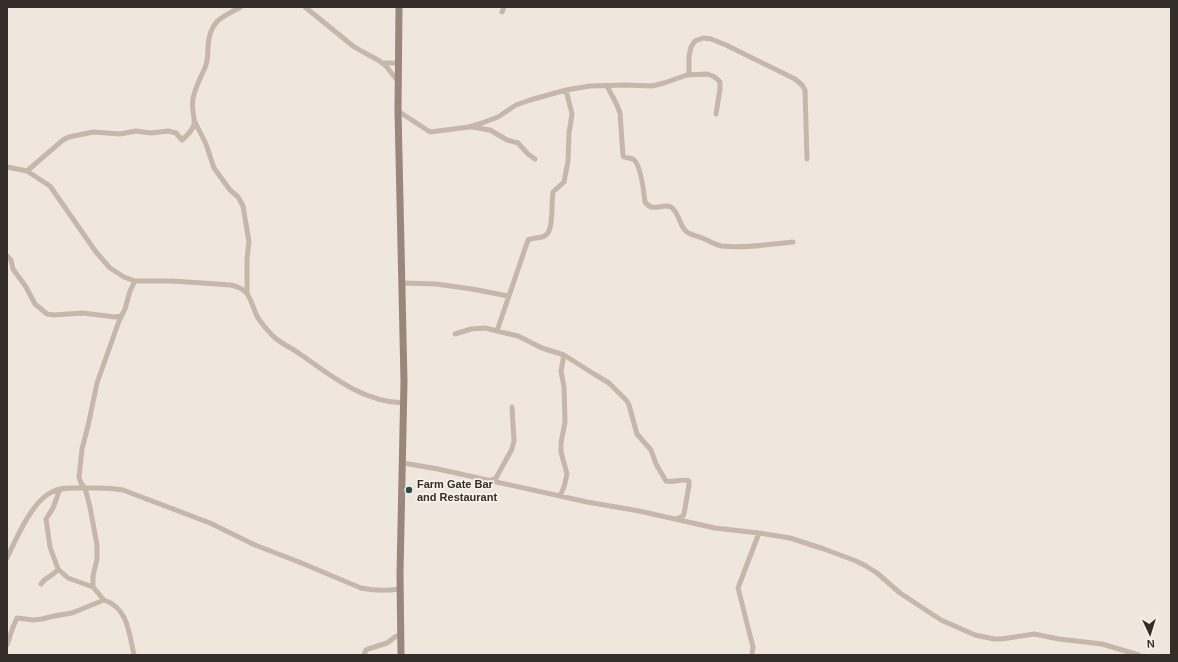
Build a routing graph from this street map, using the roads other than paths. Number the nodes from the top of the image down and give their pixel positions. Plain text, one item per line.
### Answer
1 (241, 7) edge
2 (304, 7) edge
3 (399, 7) edge
4 (382, 63) junction
5 (398, 63) junction
6 (689, 74) junction
7 (399, 81) junction
8 (607, 86) junction
9 (566, 90) junction
10 (398, 111) junction
11 (716, 114) dead end
12 (195, 122) junction
13 (470, 126) junction
14 (535, 159) dead end
15 (807, 159) dead end
16 (7, 167) edge
17 (27, 171) junction
18 (793, 242) dead end
19 (7, 256) edge
20 (135, 281) junction
21 (402, 283) junction
22 (247, 293) junction
23 (508, 296) junction
24 (118, 318) junction
25 (497, 331) junction
26 (455, 334) dead end
27 (564, 355) junction
28 (404, 403) junction
29 (512, 407) dead end
30 (403, 463) junction
31 (80, 477) junction
32 (489, 480) junction
33 (71, 488) junction
34 (85, 488) junction
35 (60, 489) junction
36 (560, 496) junction
37 (676, 519) junction
38 (759, 533) junction
39 (7, 558) edge
40 (58, 569) junction
41 (41, 584) dead end
42 (93, 586) junction
43 (400, 589) junction
44 (104, 600) junction
45 (401, 634) junction
46 (7, 645) edge
47 (134, 655) edge
48 (364, 655) edge
49 (401, 655) edge
50 (752, 655) edge
51 (1139, 655) edge

1 - 12 street
2 - 4 street
3 - 5 street
4 - 5 street
4 - 7 street
5 - 7 street
6 - 8 street
6 - 11 street
6 - 15 street
7 - 10 street
8 - 9 street
8 - 18 street
9 - 13 street
9 - 23 street
10 - 13 street
10 - 21 street
12 - 17 street
12 - 22 street
13 - 14 street
16 - 17 street
17 - 20 street
19 - 24 street
20 - 22 street
20 - 24 street
21 - 23 street
21 - 28 street
22 - 28 street
23 - 25 street
24 - 31 street
25 - 26 street
25 - 27 street
27 - 36 street
27 - 37 street
28 - 30 street
29 - 32 street
30 - 32 street
30 - 43 street
31 - 33 street
31 - 34 street
32 - 36 street
33 - 34 street
33 - 35 street
34 - 42 street
34 - 43 street
35 - 39 street
35 - 40 street
36 - 37 street
37 - 38 street
38 - 50 street
38 - 51 street
40 - 41 street
40 - 42 street
42 - 44 street
43 - 45 street
44 - 46 street
44 - 47 street
45 - 48 street
45 - 49 street

